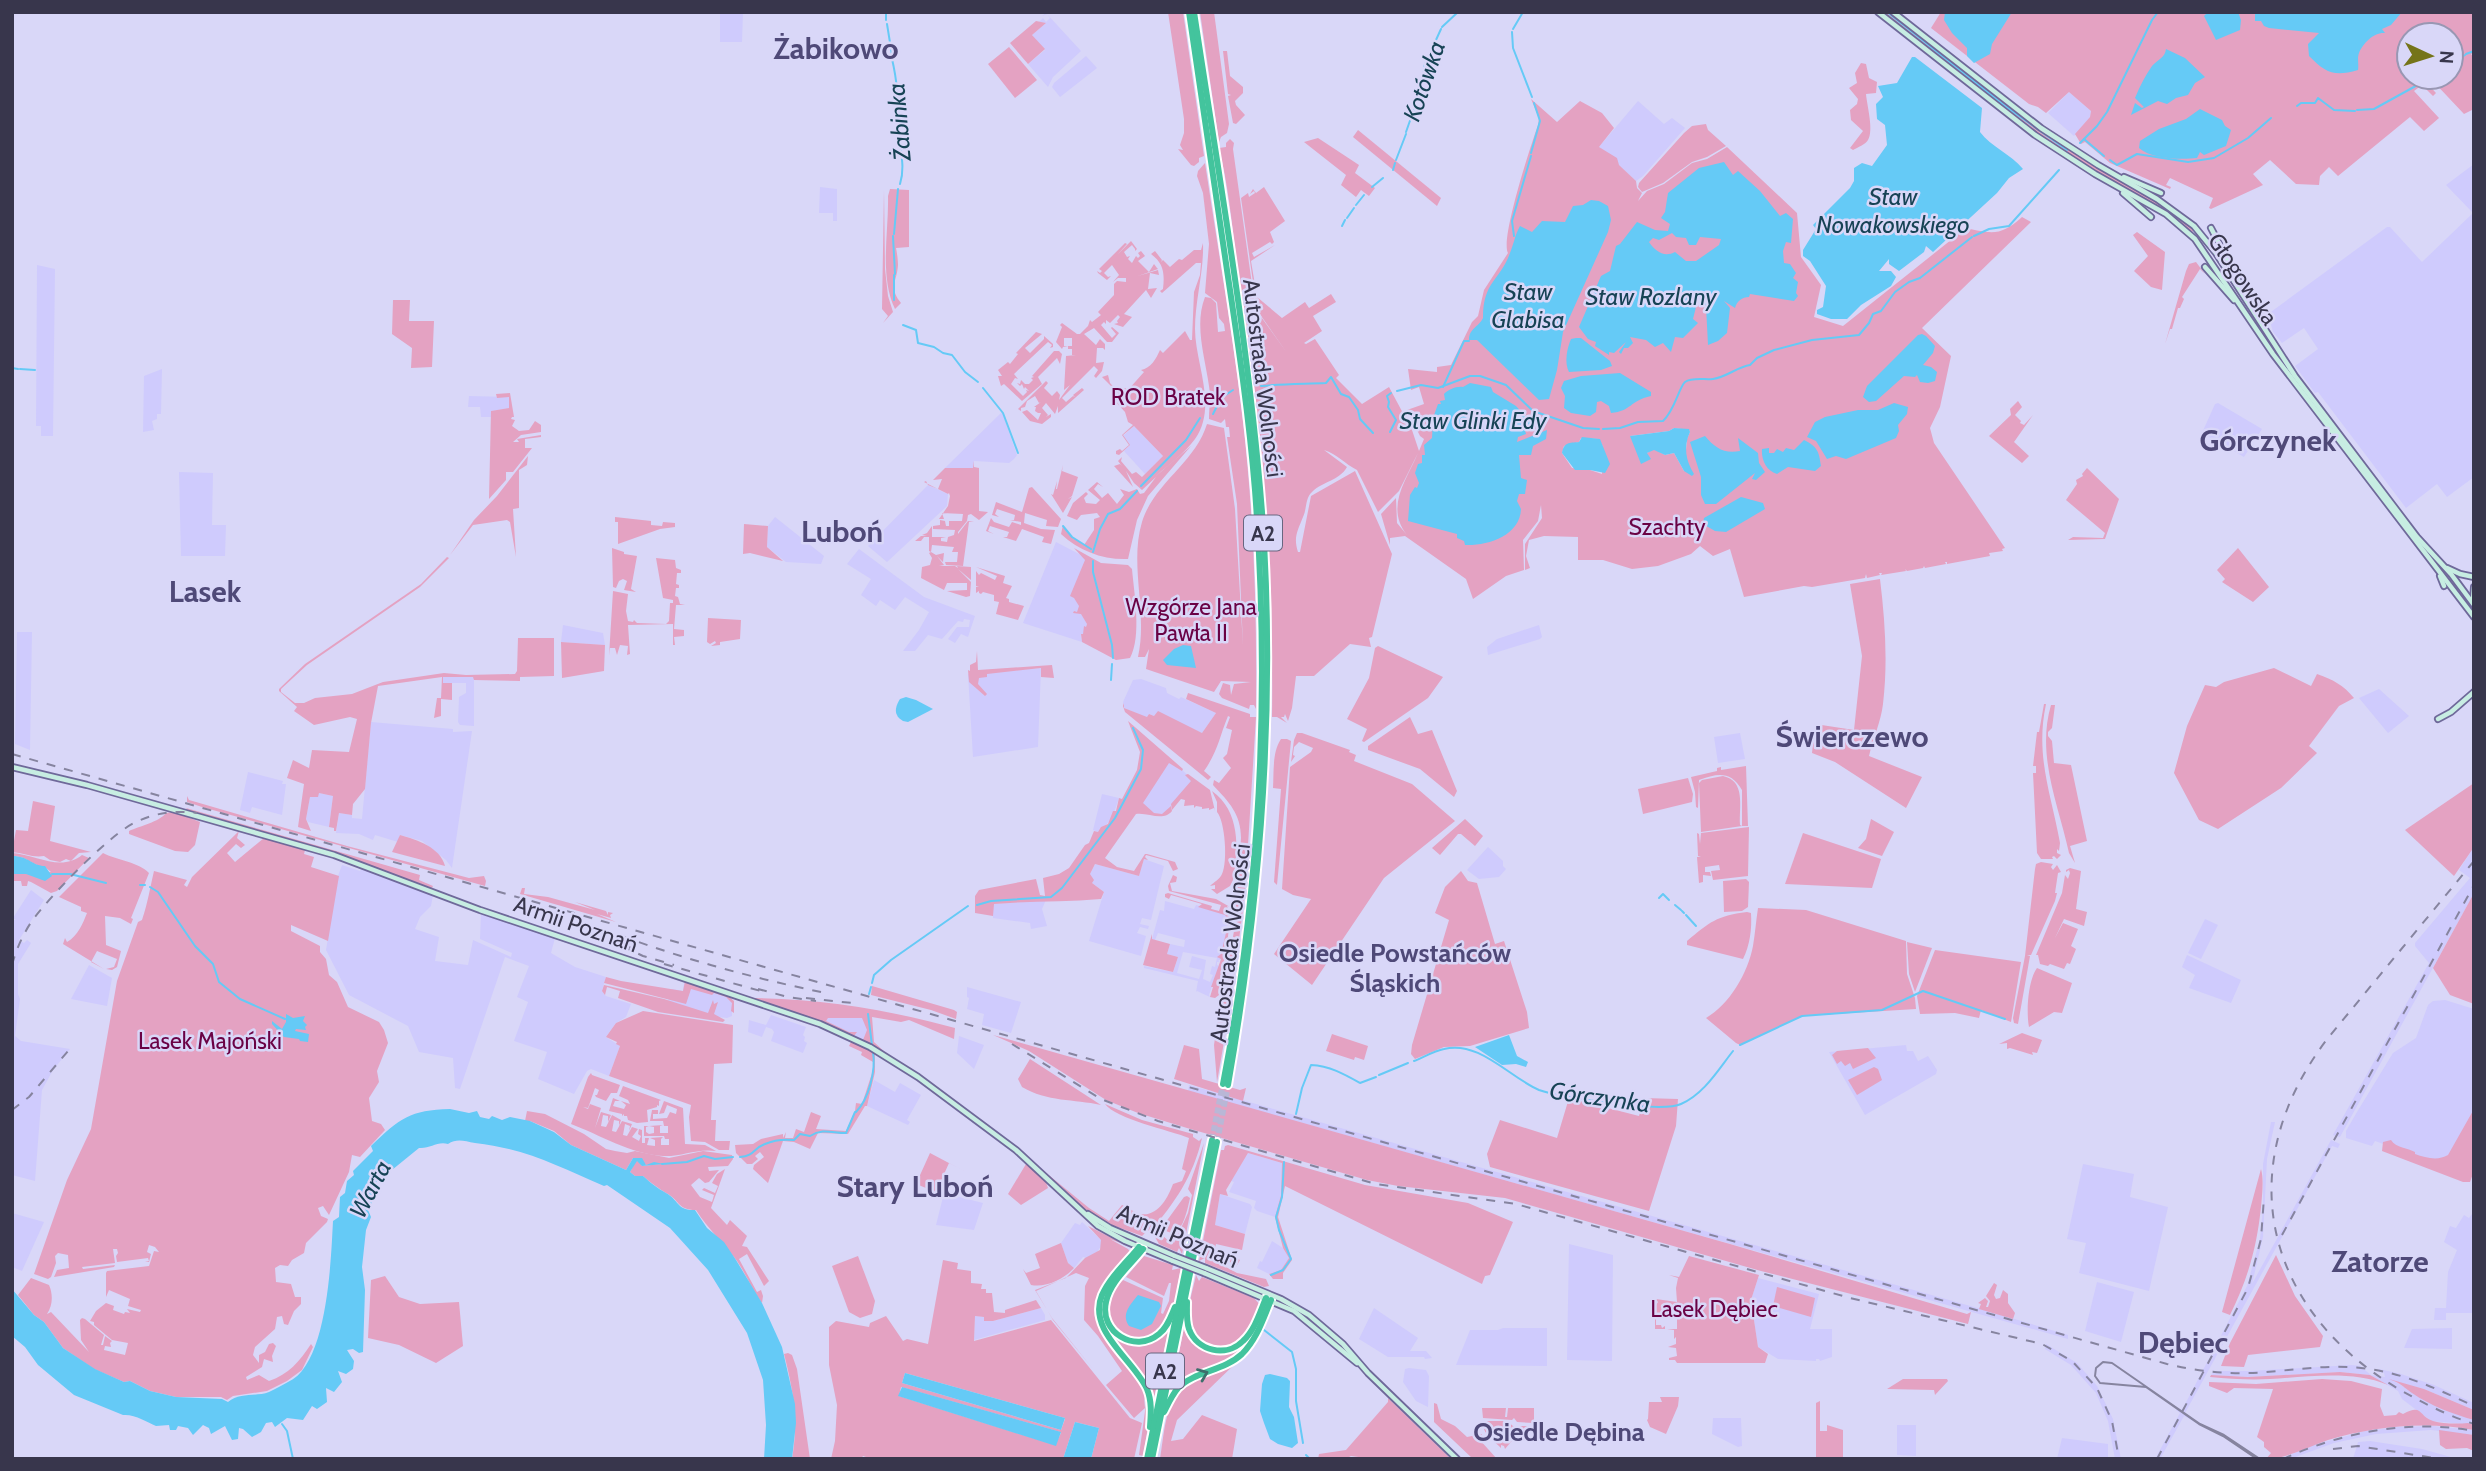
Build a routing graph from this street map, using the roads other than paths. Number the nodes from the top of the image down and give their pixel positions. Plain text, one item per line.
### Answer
1 (1191, 12) edge
2 (1878, 12) edge
3 (1893, 12) edge
4 (2110, 172) junction
5 (2108, 182) junction
6 (2161, 193) dead end
7 (2151, 217) dead end
8 (2211, 228) dead end
9 (2205, 267) dead end
10 (2244, 311) junction
11 (2253, 313) junction
12 (2441, 563) junction
13 (2439, 572) junction
14 (2474, 577) edge
15 (2444, 586) dead end
16 (2474, 587) edge
17 (2474, 603) edge
18 (2474, 617) edge
19 (2474, 692) edge
20 (2438, 719) dead end
21 (12, 767) edge
22 (1225, 1084) tunnel mouth
23 (1081, 1210) junction
24 (1130, 1243) joint
25 (1143, 1246) junction
26 (1174, 1258) junction
27 (1187, 1289) junction
28 (1180, 1295) junction
29 (1266, 1295) junction
30 (1160, 1422) junction
31 (1150, 1447) junction
32 (1150, 1459) edge
33 (1457, 1459) edge

1 - 22 highway, Autostrada Wolności / A2
2 - 5 main road, Głogowska
3 - 4 main road, Głogowska
4 - 6 main road
4 - 11 main road, Głogowska
5 - 7 main road
5 - 10 main road, Głogowska
8 - 11 main road
9 - 10 main road
10 - 13 main road, Głogowska
11 - 12 main road, Głogowska
12 - 14 main road
12 - 17 main road, Głogowska
13 - 15 main road
13 - 18 main road, Głogowska
16 - 17 main road
19 - 20 main road
21 - 23 main road, Armii Poznań
23 - 24 main road, Armii Poznań
23 - 25 main road, Armii Poznań
24 - 25 highway
25 - 26 main road
25 - 26 main road, Armii Poznań
25 - 28 highway
25 - 31 highway
26 - 29 main road, Armii Poznań, bridge
27 - 28 highway, A2
27 - 29 highway
27 - 30 highway, A2
28 - 31 highway, A2
30 -> 29 highway
29 - 33 main road, Armii Poznań
30 - 32 highway, A2
31 - 32 highway, A2

